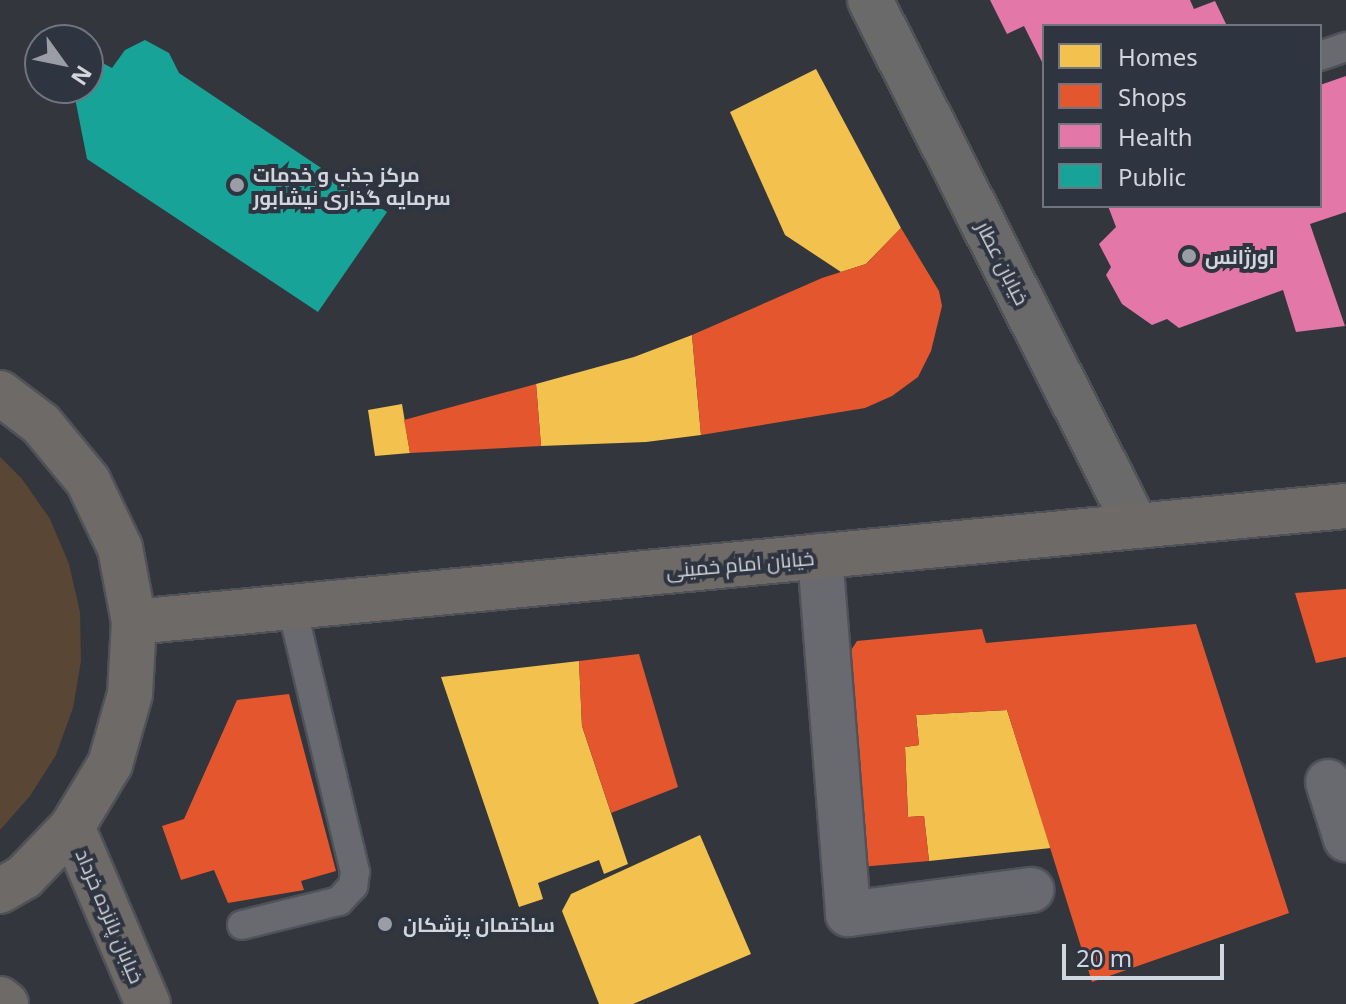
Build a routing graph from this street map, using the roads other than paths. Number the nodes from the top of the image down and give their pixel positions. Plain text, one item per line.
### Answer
1 (870, 0) edge
2 (1346, 47) edge
3 (1322, 55) edge
4 (0, 393) edge
5 (1346, 506) edge
6 (1136, 526) junction
7 (820, 556) junction
8 (292, 607) junction
9 (134, 622) junction
10 (1328, 782) dead end
11 (72, 827) junction
12 (1346, 839) edge
13 (1031, 890) dead end
14 (0, 891) edge
15 (242, 925) dead end
16 (0, 999) edge
17 (6, 1004) edge
18 (148, 1004) edge

1 - 6 street, خیابان عطار
2 - 3 lane
4 - 9 main road
5 - 6 main road, خیابان امام خمینی
6 - 7 main road, خیابان امام خمینی
7 - 8 main road, خیابان امام خمینی
7 - 13 street
8 - 9 main road, خیابان امام خمینی
8 - 15 lane
9 - 11 main road
10 - 12 street
11 - 14 main road
11 - 18 main road, خیابان پانزده خرداد
16 - 17 main road

